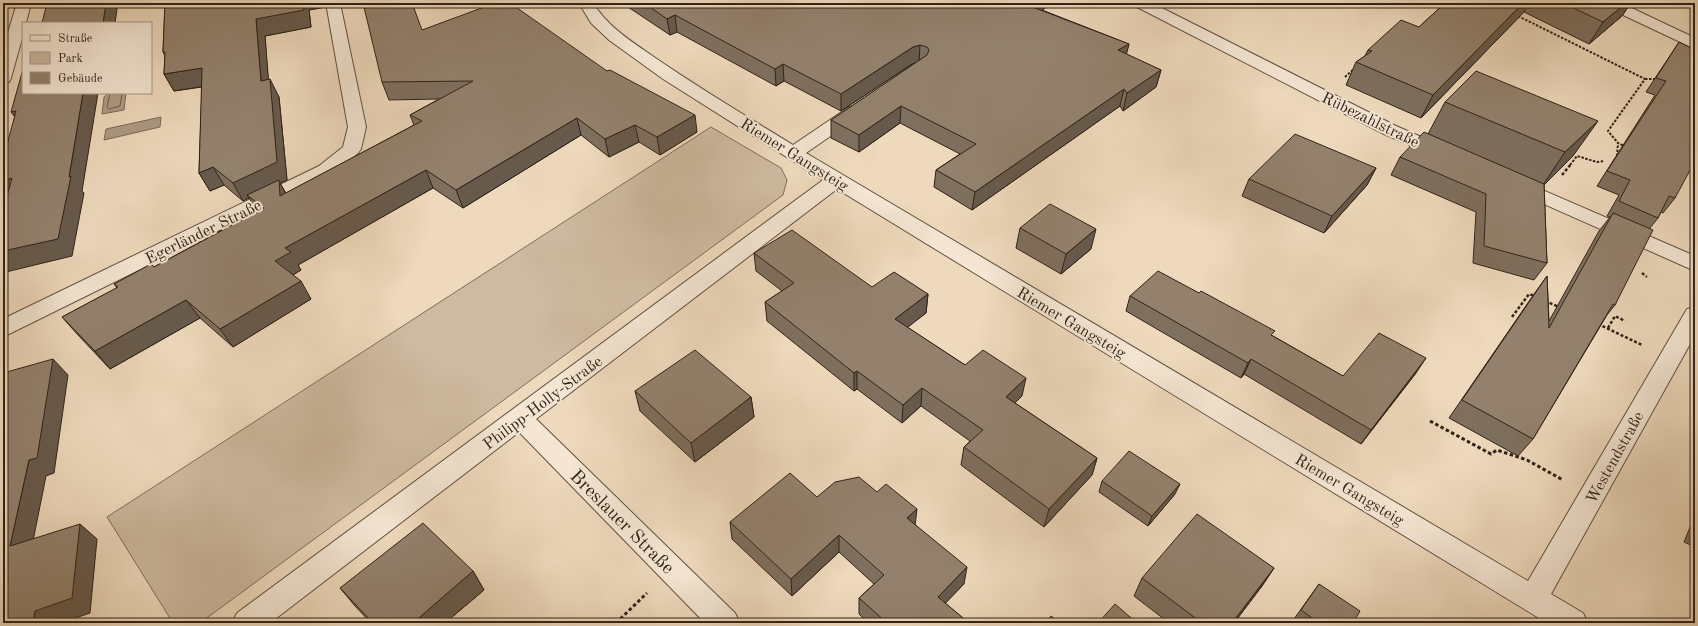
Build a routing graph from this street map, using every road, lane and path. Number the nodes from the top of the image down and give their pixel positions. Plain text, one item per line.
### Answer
1 (24, 3) edge
2 (333, 3) edge
3 (586, 3) edge
4 (1140, 3) edge
5 (1609, 3) edge
6 (1513, 13) edge
7 (1695, 44) edge
8 (1357, 65) dead end
9 (3, 78) edge
10 (1645, 79) junction
11 (1659, 80) edge
12 (1324, 96) junction
13 (866, 104) edge
14 (1618, 143) junction
15 (1630, 149) edge
16 (793, 152) junction
17 (1616, 160) edge
18 (1461, 161) edge
19 (1604, 161) dead end
20 (1680, 169) edge
21 (1695, 175) edge
22 (836, 180) junction
23 (1504, 180) edge
24 (1554, 202) junction
25 (1695, 264) edge
26 (1536, 297) edge
27 (1544, 300) edge
28 (1565, 309) edge
29 (1695, 315) edge
30 (1512, 317) dead end
31 (1625, 321) dead end
32 (1593, 322) edge
33 (1608, 328) junction
34 (3, 329) edge
35 (1670, 359) junction
36 (520, 418) junction
37 (1430, 421) dead end
38 (1592, 496) junction
39 (672, 570) junction
40 (1533, 599) junction
41 (247, 623) edge
42 (616, 623) edge
43 (725, 623) edge
44 (1573, 623) edge

1 - 9 street
2 - 34 street, Egerländer Straße
3 - 16 street, Riemer Gangsteig
4 - 12 street, Rübezahlstraße
5 - 7 street
6 - 10 path
8 - 12 path
10 - 11 path
10 - 14 path
12 - 18 street, Rübezahlstraße
13 - 16 street
14 - 15 path
14 - 17 path
16 - 22 street, Riemer Gangsteig
19 - 24 path
20 - 21 path
22 - 36 street, Philipp-Holly-Straße
22 - 40 street, Riemer Gangsteig
23 - 24 street
24 - 25 street
26 - 30 path
27 - 28 path
29 - 35 street, Westendstraße
31 - 33 path
32 - 33 path
33 - 35 path
35 - 38 street, Westendstraße
36 - 39 street, Breslauer Straße
36 - 41 street, Philipp-Holly-Straße
37 - 38 path
38 - 40 street, Westendstraße
39 - 42 path
39 - 43 street, Breslauer Straße
40 - 44 street, Riemer Gangsteig

